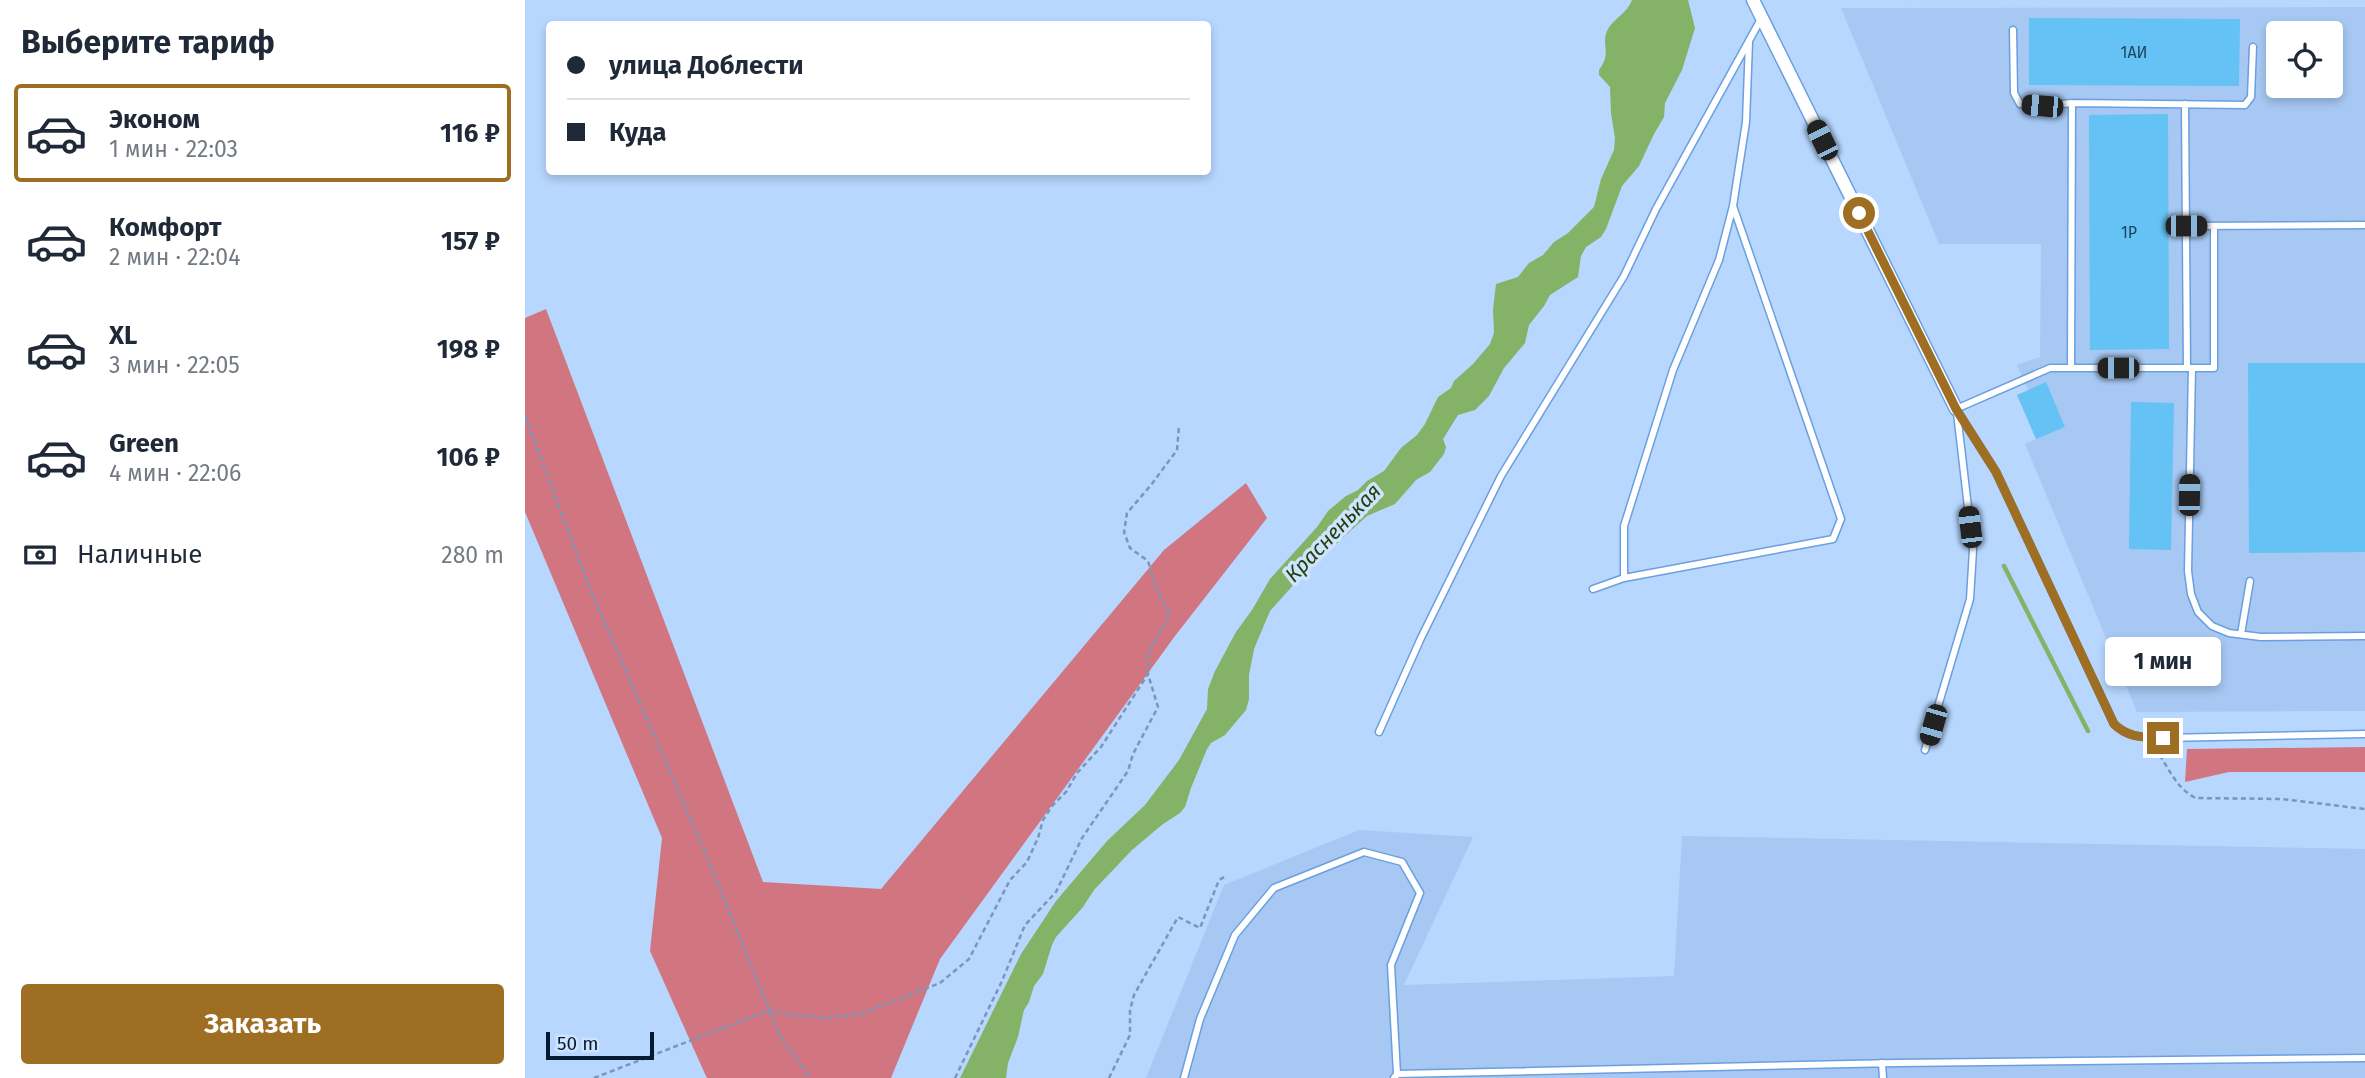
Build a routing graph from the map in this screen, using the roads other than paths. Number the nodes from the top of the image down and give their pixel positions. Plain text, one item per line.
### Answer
1 (1753, 0) edge
2 (1762, 18) junction
3 (2013, 30) dead end
4 (1749, 40) junction
5 (2253, 47) dead end
6 (2072, 103) junction
7 (2185, 104) junction
8 (1733, 206) junction
9 (2365, 225) edge
10 (2186, 226) junction
11 (2214, 226) junction
12 (2071, 368) junction
13 (2189, 368) junction
14 (1956, 409) junction
15 (1624, 578) junction
16 (2249, 581) dead end
17 (1594, 589) dead end
18 (2241, 634) junction
19 (2365, 636) edge
20 (1379, 732) dead end
21 (2365, 734) edge
22 (1926, 750) dead end
23 (2365, 1058) edge
24 (1882, 1063) junction
25 (1395, 1076) edge
26 (1184, 1078) edge
27 (1882, 1078) edge

1 - 2 street
2 - 4 lane
2 - 14 street
3 - 6 lane
4 - 8 lane
4 - 20 lane
5 - 7 lane
6 - 7 lane
6 - 12 lane
7 - 10 lane
8 - 15 lane
8 - 15 lane
9 - 11 lane
10 - 11 lane
10 - 13 lane
11 - 13 lane
12 - 13 lane
12 - 14 lane
13 - 18 lane
14 - 21 lane
14 - 22 lane
15 - 17 lane
16 - 18 lane
18 - 19 lane
23 - 24 lane
24 - 25 lane
24 - 27 lane
25 - 26 lane

